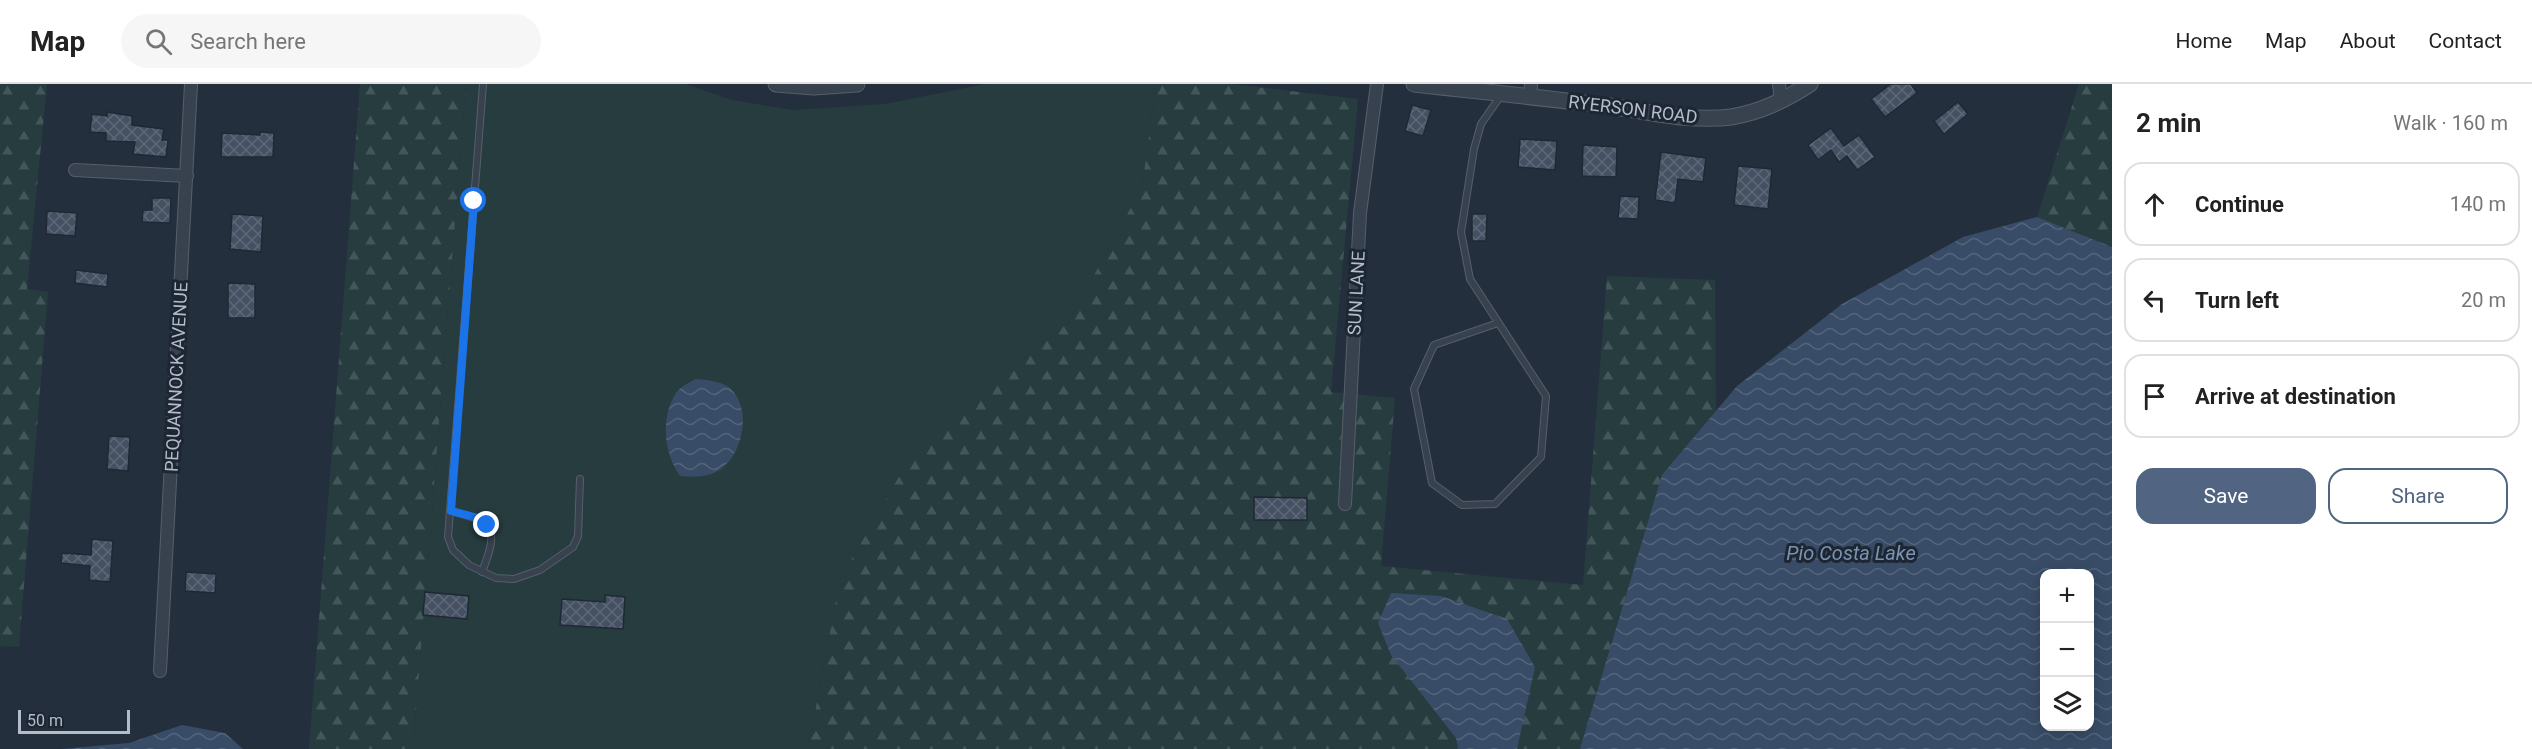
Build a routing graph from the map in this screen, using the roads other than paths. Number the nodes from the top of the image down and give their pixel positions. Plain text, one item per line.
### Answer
1 (192, 84) edge
2 (483, 84) edge
3 (776, 84) edge
4 (857, 84) edge
5 (1377, 84) edge
6 (1414, 84) edge
7 (1779, 84) edge
8 (1810, 84) edge
9 (1531, 90) edge
10 (1502, 93) junction
11 (1781, 101) junction
12 (75, 170) dead end
13 (187, 176) junction
14 (1498, 322) junction
15 (580, 479) dead end
16 (1345, 504) dead end
17 (451, 511) junction
18 (482, 572) junction
19 (160, 671) dead end

1 - 13 street, PEQUANNOCK AVENUE
2 - 17 lane
3 - 4 street
5 - 16 street, SUN LANE
6 - 10 street, RYERSON ROAD
7 - 11 street
8 - 11 street, RYERSON ROAD
9 - 10 street, RYERSON ROAD
9 - 11 street, RYERSON ROAD
10 - 14 lane
12 - 13 street
13 - 19 street, PEQUANNOCK AVENUE
14 - 14 lane
15 - 18 lane
17 - 18 lane
17 - 18 lane

